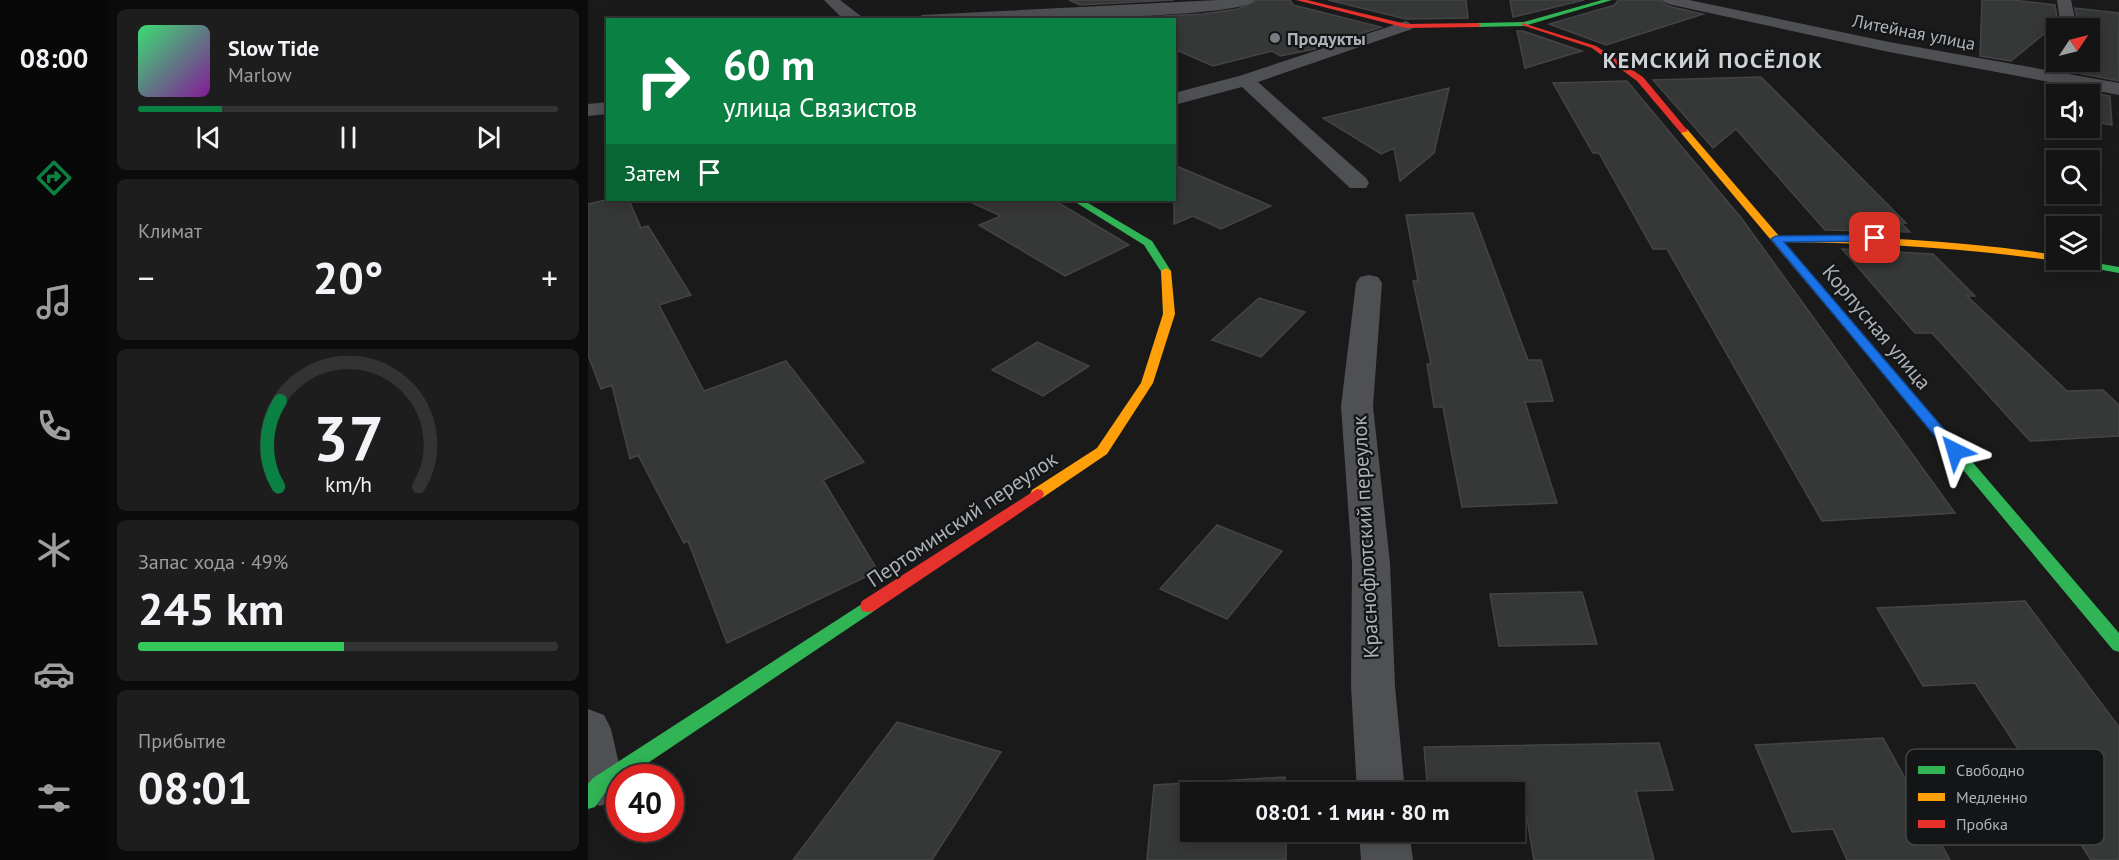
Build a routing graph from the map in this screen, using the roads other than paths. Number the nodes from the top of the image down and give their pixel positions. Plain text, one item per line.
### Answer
1 (831, 0) edge
2 (1249, 0) edge
3 (1299, 0) edge
4 (1609, 0) edge
5 (1668, 0) edge
6 (2064, 0) edge
7 (854, 18) edge
8 (965, 18) edge
9 (2067, 18) edge
10 (1524, 24) junction
11 (1406, 26) junction
12 (2077, 72) edge
13 (1245, 80) junction
14 (2079, 83) junction
15 (2119, 89) edge
16 (1176, 98) edge
17 (606, 108) edge
18 (588, 110) edge
19 (1358, 183) dead end
20 (1079, 201) edge
21 (1776, 239) junction
22 (2046, 256) edge
23 (2100, 267) edge
24 (2119, 270) edge
25 (1369, 283) dead end
26 (2119, 645) edge
27 (588, 729) edge
28 (1380, 782) edge
29 (594, 792) edge
30 (1385, 842) edge
31 (1387, 860) edge

1 - 7 street
2 - 8 street
3 - 11 street
4 - 10 street
5 - 14 street, Литейная улица
6 - 9 street
10 - 11 street
10 - 21 street, Корпусная улица
11 - 13 street
12 - 14 street
13 - 16 street
13 - 19 street
14 - 15 street, Литейная улица
17 - 18 street
20 - 29 street, Пертоминский переулок
21 - 22 street
21 - 26 street, Корпусная улица
23 - 24 street
25 - 28 street, Краснофлотский переулок
27 - 29 street
30 - 31 street

